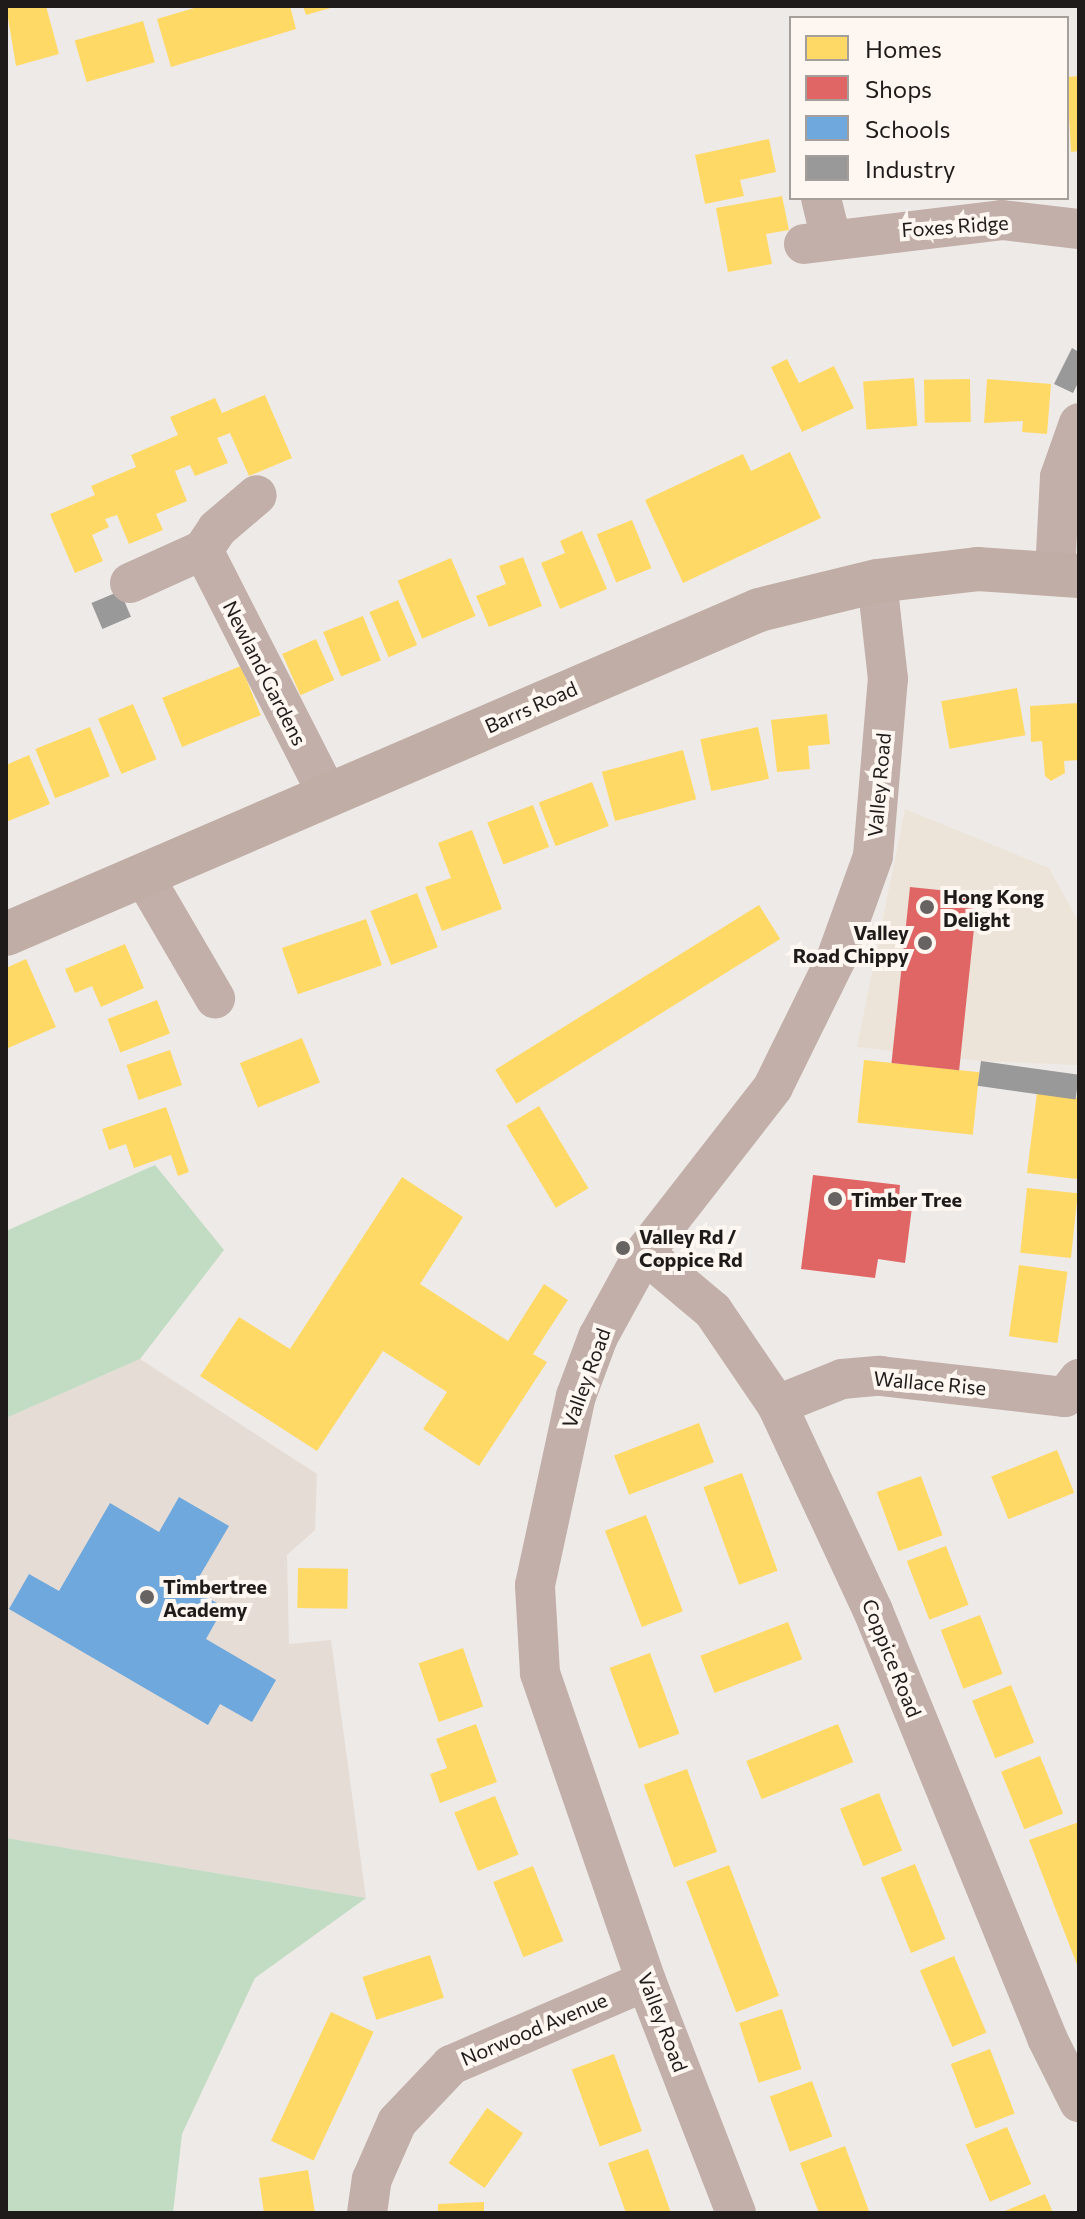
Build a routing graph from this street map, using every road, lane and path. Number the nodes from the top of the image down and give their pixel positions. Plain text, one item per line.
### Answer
1 (821, 200) edge
2 (1079, 229) edge
3 (1079, 423) edge
4 (257, 495) dead end
5 (203, 550) junction
6 (1067, 574) edge
7 (877, 581) junction
8 (130, 583) dead end
9 (328, 795) junction
10 (143, 875) junction
11 (6, 934) edge
12 (215, 998) dead end
13 (644, 1253) junction
14 (1079, 1379) edge
15 (777, 1405) junction
16 (646, 1981) junction
17 (1079, 2102) edge
18 (367, 2213) edge
19 (736, 2213) edge

1 - 2 street, Foxes Ridge
3 - 6 street
4 - 5 street
5 - 8 street
5 - 9 street, Newland Gardens
6 - 7 street, Barrs Road
7 - 9 street, Barrs Road
7 - 13 street, Valley Road
9 - 10 street, Barrs Road
10 - 11 street, Barrs Road
10 - 12 street
13 - 15 street, Coppice Road
13 - 16 street, Valley Road
14 - 15 street, Wallace Rise
15 - 17 street, Coppice Road
16 - 18 street, Norwood Avenue
16 - 19 street, Valley Road

